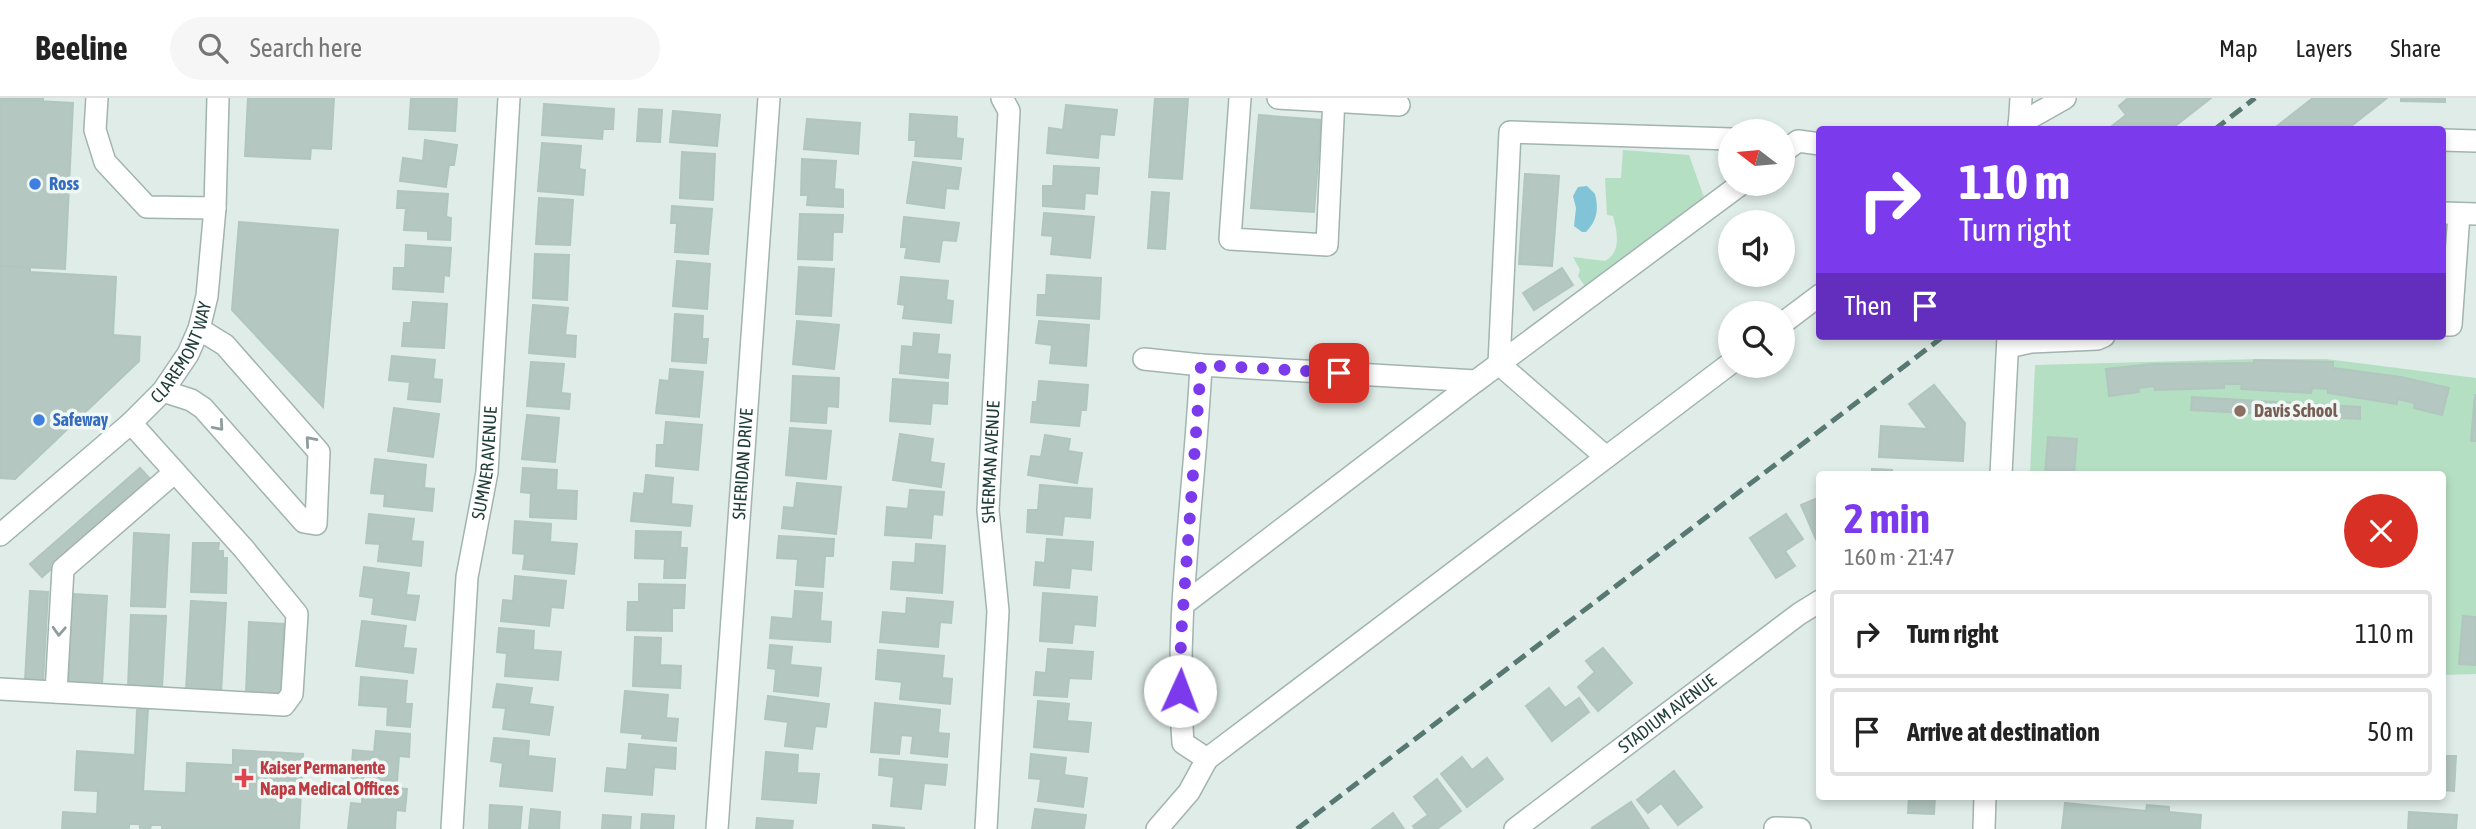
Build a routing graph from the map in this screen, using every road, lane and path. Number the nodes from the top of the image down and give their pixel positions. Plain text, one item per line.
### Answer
1 (97, 98) edge
2 (218, 98) edge
3 (509, 98) edge
4 (769, 98) edge
5 (1002, 98) edge
6 (1240, 98) edge
7 (1278, 98) edge
8 (2021, 98) edge
9 (2065, 98) edge
10 (1334, 100) edge
11 (1399, 105) dead end
12 (2019, 126) edge
13 (2021, 126) edge
14 (1718, 139) edge
15 (2446, 140) edge
16 (2476, 141) edge
17 (1816, 144) edge
18 (1796, 145) edge
19 (1725, 196) edge
20 (215, 208) junction
21 (2460, 214) edge
22 (1816, 298) edge
23 (1795, 314) edge
24 (2446, 325) edge
25 (199, 329) junction
26 (2076, 340) edge
27 (2008, 341) edge
28 (1144, 359) dead end
29 (1201, 365) junction
30 (1499, 365) junction
31 (1718, 373) edge
32 (1476, 382) junction
33 (163, 391) junction
34 (131, 423) junction
35 (1606, 457) junction
36 (2001, 471) edge
37 (175, 472) junction
38 (0, 535) edge
39 (1816, 603) edge
40 (1184, 604) junction
41 (0, 689) edge
42 (55, 692) junction
43 (1208, 759) junction
44 (1985, 800) edge
45 (1775, 828) edge
46 (452, 829) edge
47 (717, 829) edge
48 (986, 829) edge
49 (1157, 829) edge
50 (1515, 829) edge
51 (1800, 829) edge
52 (1984, 829) edge

1 - 20 street
2 - 20 street, CLAREMONT WAY
3 - 46 street, SUMNER AVENUE
4 - 47 street, SHERIDAN DRIVE
5 - 48 street, SHERMAN AVENUE
6 - 10 street
7 - 10 street
8 - 12 street
9 - 13 street
10 - 11 street
14 - 30 street
15 - 16 street
17 - 18 street
19 - 30 street
20 - 25 street, CLAREMONT WAY
21 - 24 street
22 - 23 street
25 - 33 street, CLAREMONT WAY
33 -> 25 street
26 - 27 street
27 - 36 street
28 - 29 street
29 - 32 street
29 - 40 street
30 - 32 street
30 - 35 street
31 - 35 street
32 - 40 street
33 - 34 street, CLAREMONT WAY
34 - 37 street
34 - 38 street, CLAREMONT WAY
35 - 43 street
37 -> 42 street
37 - 42 street
39 - 50 street, STADIUM AVENUE
40 - 43 street
41 - 42 street
43 - 49 street
44 - 52 street
45 - 51 street

